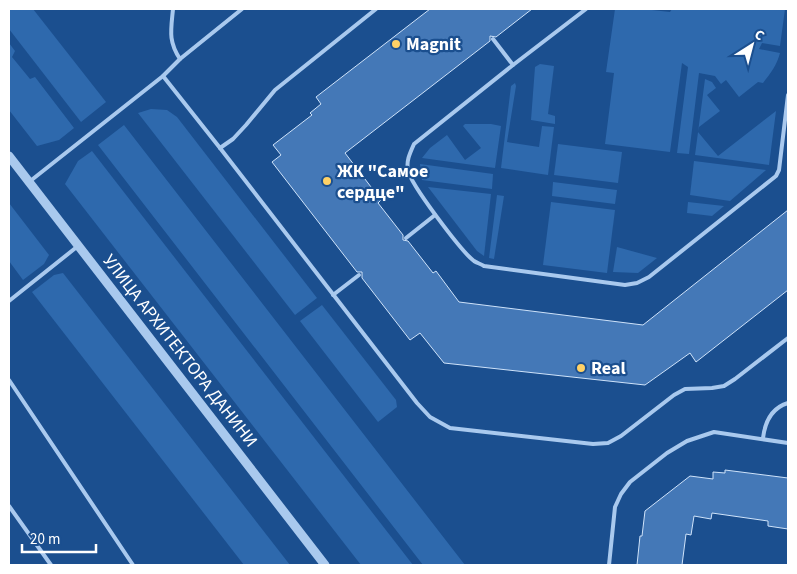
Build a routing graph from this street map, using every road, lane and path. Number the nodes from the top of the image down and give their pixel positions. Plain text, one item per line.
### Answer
1 (173, 9) edge
2 (242, 9) edge
3 (376, 9) edge
4 (586, 9) edge
5 (493, 39) dead end
6 (180, 59) junction
7 (513, 65) junction
8 (163, 76) junction
9 (788, 95) edge
10 (220, 148) junction
11 (9, 156) edge
12 (29, 182) junction
13 (435, 216) junction
14 (406, 238) dead end
15 (78, 246) junction
16 (359, 274) dead end
17 (333, 294) junction
18 (9, 301) edge
19 (788, 338) edge
20 (9, 380) edge
21 (788, 403) edge
22 (762, 438) junction
23 (788, 442) edge
24 (9, 506) edge
25 (51, 565) edge
26 (133, 565) edge
27 (325, 565) edge
28 (609, 565) edge

1 - 6 lane
2 - 6 lane
3 - 10 lane
4 - 7 lane
5 - 7 lane
6 - 8 lane
7 - 13 lane
8 - 10 lane
8 - 12 lane
9 - 13 lane
10 - 17 lane
11 - 12 street, УЛИЦА АРХИТЕКТОРА ДАНИНИ
12 - 15 street, УЛИЦА АРХИТЕКТОРА ДАНИНИ
13 - 14 lane
15 - 18 lane
15 - 27 street, УЛИЦА АРХИТЕКТОРА ДАНИНИ
16 - 17 lane
17 - 19 lane
20 - 26 lane
21 - 22 lane
22 - 23 lane
22 - 28 lane
24 - 25 lane

